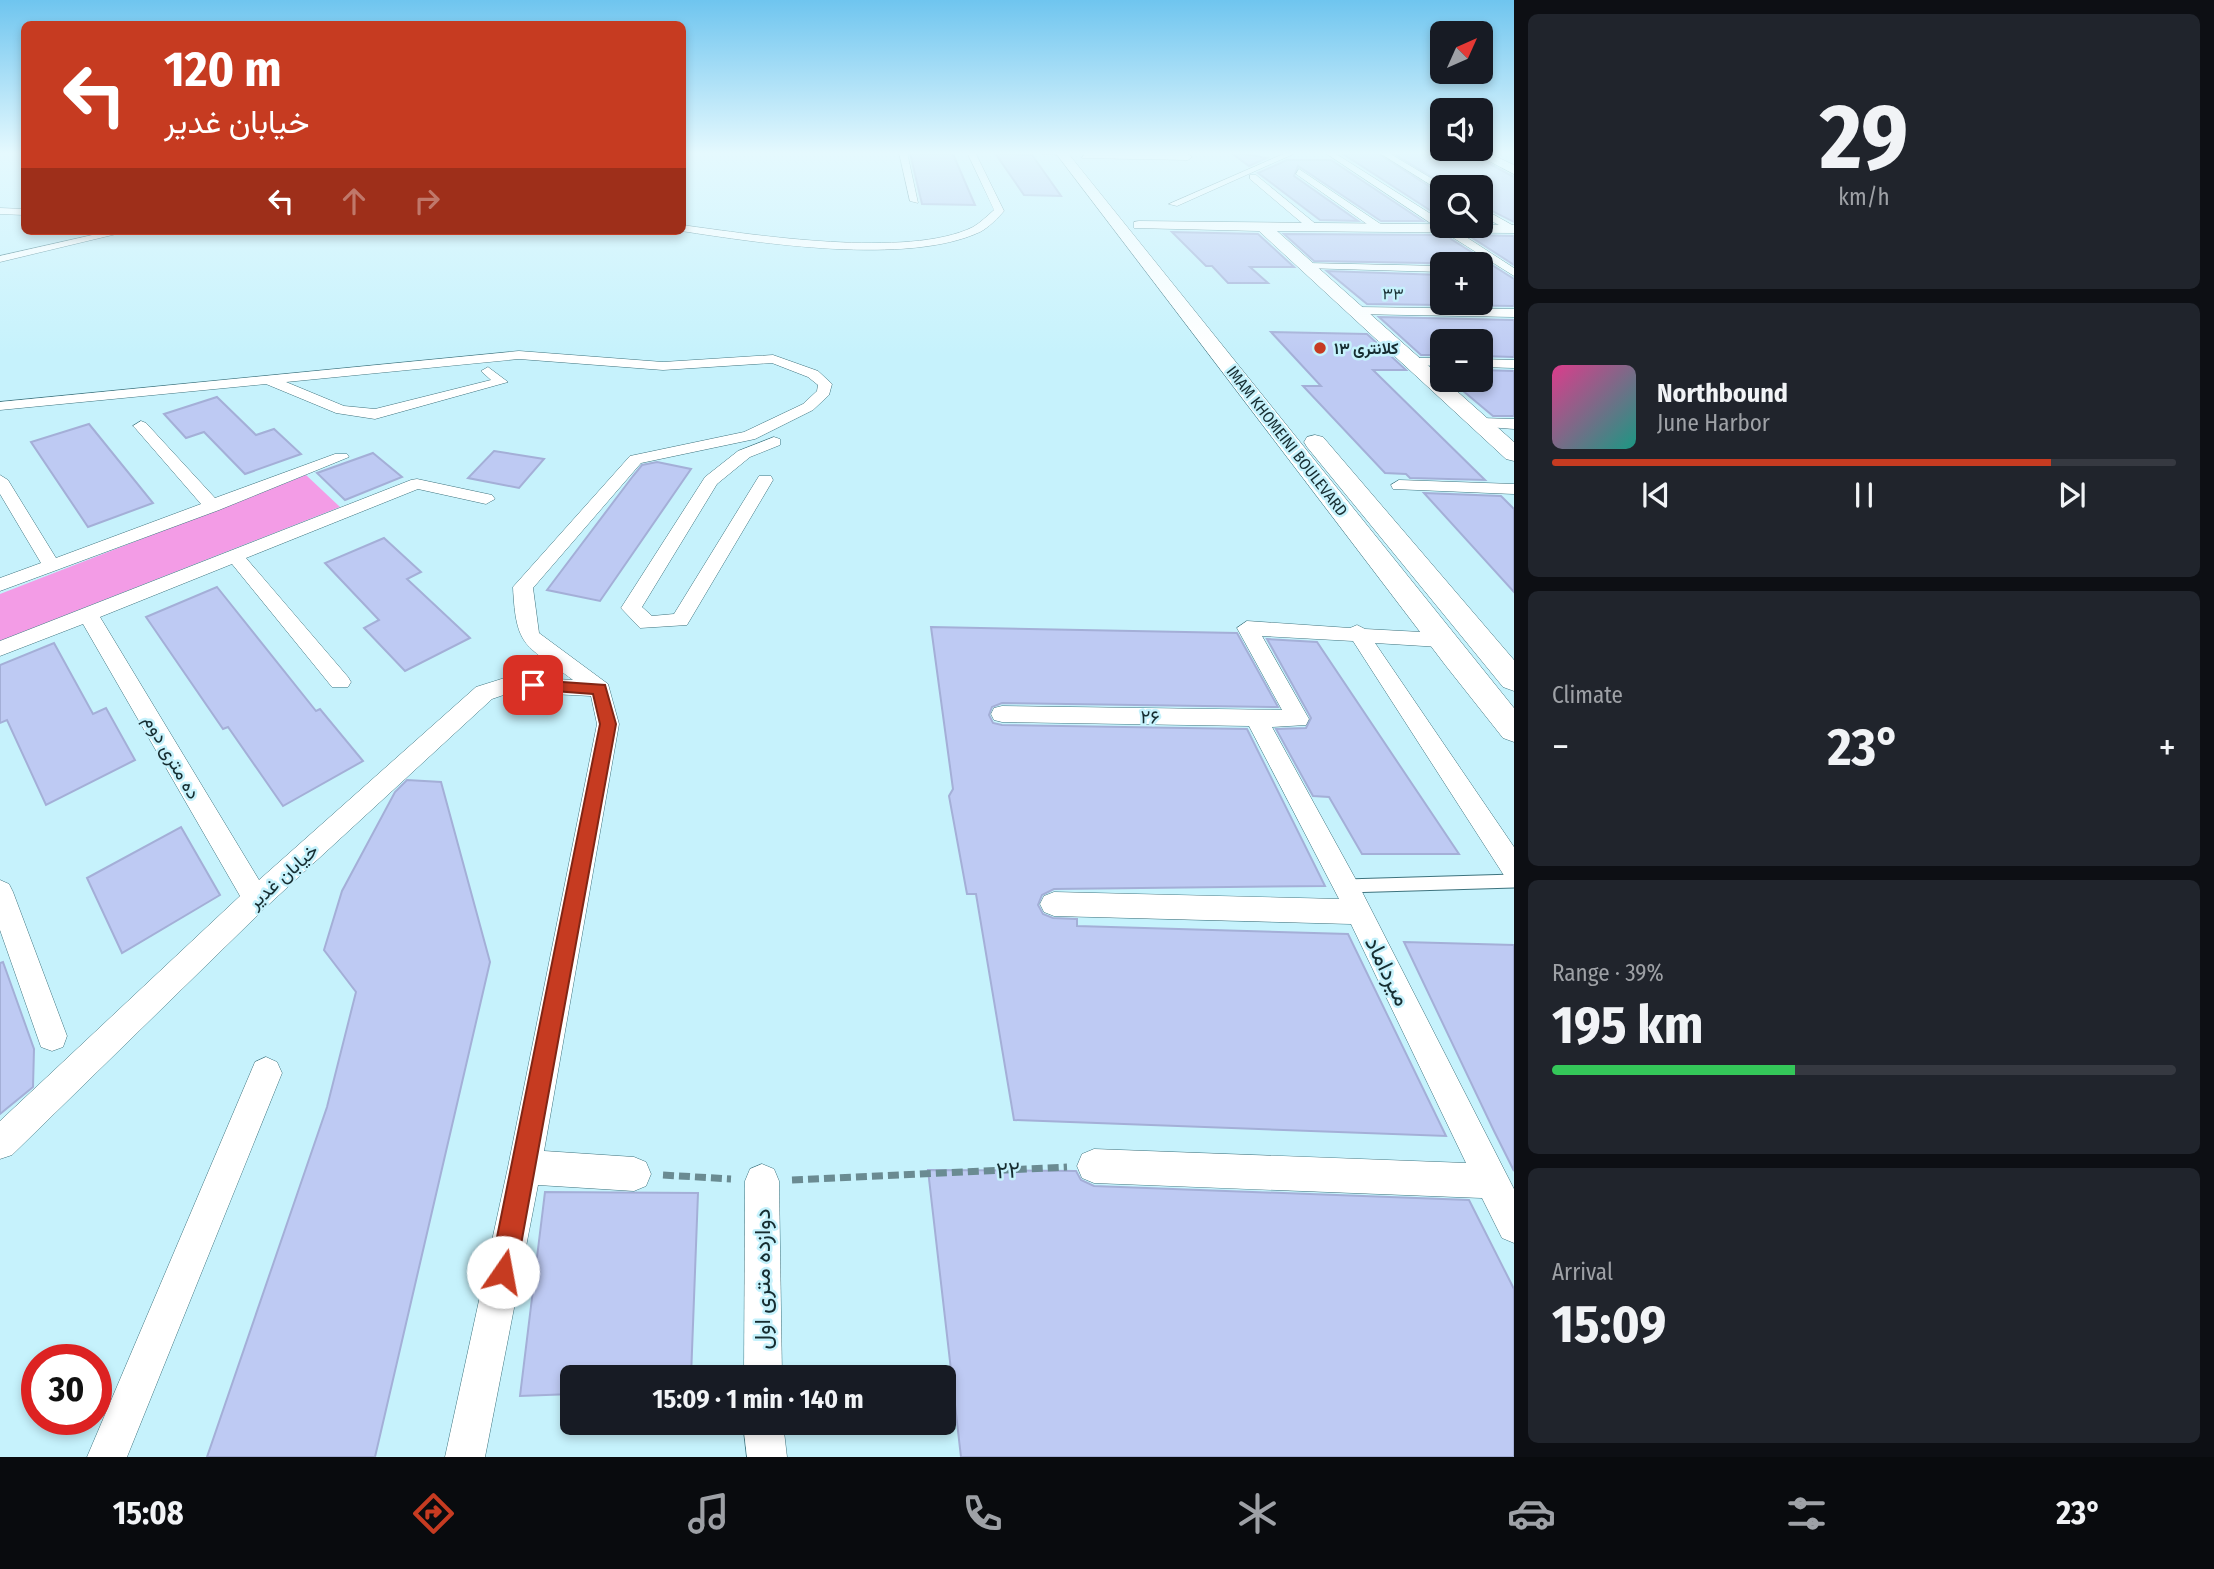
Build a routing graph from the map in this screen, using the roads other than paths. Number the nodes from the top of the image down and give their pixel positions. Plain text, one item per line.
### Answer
1 (989, 220) edge
2 (1113, 220) edge
3 (1135, 220) edge
4 (1305, 220) edge
5 (1368, 220) edge
6 (1496, 220) edge
7 (1139, 225) junction
8 (1264, 227) junction
9 (1313, 227) junction
10 (1378, 227) junction
11 (686, 228) edge
12 (1513, 229) edge
13 (1430, 230) edge
14 (1493, 230) edge
15 (106, 235) edge
16 (1462, 238) edge
17 (0, 259) edge
18 (1307, 266) junction
19 (1430, 269) edge
20 (1493, 270) edge
21 (1512, 271) edge
22 (1357, 311) junction
23 (1514, 313) edge
24 (1412, 362) junction
25 (1430, 362) edge
26 (1493, 363) edge
27 (1514, 363) edge
28 (488, 371) dead end
29 (268, 380) junction
30 (0, 405) edge
31 (808, 407) junction
32 (1480, 423) junction
33 (1514, 424) edge
34 (141, 426) dead end
35 (1514, 454) edge
36 (341, 457) dead end
37 (0, 480) edge
38 (765, 480) dead end
39 (1399, 485) dead end
40 (1514, 489) edge
41 (486, 499) dead end
42 (214, 506) junction
43 (233, 554) junction
44 (52, 566) junction
45 (0, 585) edge
46 (88, 614) junction
47 (1357, 632) junction
48 (1440, 640) junction
49 (0, 649) edge
50 (1514, 680) edge
51 (340, 682) dead end
52 (600, 689) junction
53 (1002, 714) dead end
54 (1256, 719) junction
55 (1514, 730) edge
56 (1514, 869) edge
57 (1514, 881) edge
58 (1346, 887) junction
59 (0, 892) edge
60 (256, 899) junction
61 (1054, 904) dead end
62 (1359, 912) junction
63 (52, 1036) dead end
64 (266, 1073) dead end
65 (0, 1143) edge
66 (1094, 1166) road end
67 (525, 1167) junction
68 (634, 1174) road end
69 (762, 1181) road end
70 (1491, 1181) junction
71 (1514, 1226) edge
72 (763, 1365) edge
73 (764, 1435) edge
74 (107, 1457) edge
75 (465, 1457) edge
76 (767, 1457) edge

1 - 11 street
2 - 48 main road, IMAM KHOMEINI BOULEVARD
3 - 7 main road, IMAM KHOMEINI BOULEVARD
4 - 9 street
5 - 10 street
6 - 12 street
7 - 8 main road
7 - 50 main road, IMAM KHOMEINI BOULEVARD
8 - 9 main road
8 - 18 main road
9 - 10 main road
10 - 13 main road
12 - 14 main road
15 - 17 street
16 - 21 street
18 - 19 street
18 - 22 main road
20 - 21 street
22 - 23 street, ۳۳
22 - 24 main road
24 - 25 street
24 - 32 main road
26 - 27 street
28 - 29 street
29 - 30 street
29 - 31 street
31 - 38 street
31 - 52 street
32 - 33 street
32 - 35 main road
34 - 42 street
36 - 42 street
37 - 44 street
39 - 40 street
41 - 43 street
42 - 44 street
43 - 46 street
43 - 51 street
44 - 45 street
46 - 49 street
46 - 60 street, ده متری دوم
47 - 48 street
47 - 54 street, ۲۶
47 - 56 street
48 - 55 main road, IMAM KHOMEINI BOULEVARD
52 - 60 street, خیابان غدیر
52 - 67 street
53 - 54 street, ۲۶
54 - 58 street, میرداماد
57 - 58 lane
58 - 62 street, میرداماد
59 - 63 street
60 - 65 street, خیابان غدیر
61 - 62 street
62 - 70 street, میرداماد
64 - 74 street
66 - 70 street
67 - 68 street
67 - 75 street
69 - 72 street, دوازده متری اول
70 - 71 street, میرداماد
73 - 76 street

